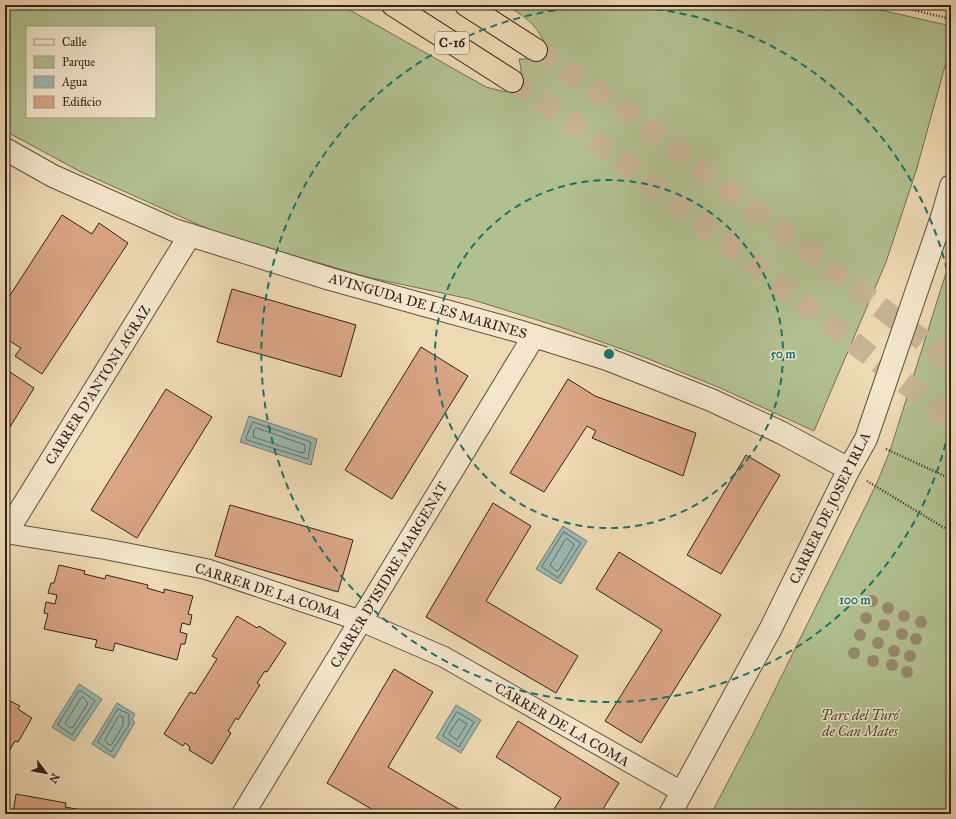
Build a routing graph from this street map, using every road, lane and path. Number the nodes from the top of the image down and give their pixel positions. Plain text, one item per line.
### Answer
1 (393, 5) edge
2 (466, 5) edge
3 (892, 5) edge
4 (951, 19) edge
5 (536, 50) tunnel mouth
6 (512, 81) tunnel mouth
7 (5, 149) edge
8 (951, 186) edge
9 (190, 235) junction
10 (534, 336) junction
11 (866, 439) junction
12 (849, 469) junction
13 (951, 479) edge
14 (951, 532) edge
15 (5, 534) edge
16 (361, 621) junction
17 (682, 792) junction
18 (951, 794) edge
19 (243, 814) edge
20 (670, 814) edge
21 (948, 814) edge

1 - 6 highway, C-16
2 - 5 highway, C-16
3 - 4 path
7 - 9 street, AVINGUDA DE LES MARINES
8 - 11 street, CARRER DE JOSEP IRLA
9 - 10 street, AVINGUDA DE LES MARINES
9 - 15 street, CARRER D'ANTONI AGRAZ
10 - 12 street, AVINGUDA DE LES MARINES
10 - 16 street, CARRER D'ISIDRE MARGENAT
11 - 12 street, CARRER DE JOSEP IRLA
11 - 13 path
12 - 14 path
12 - 17 street, CARRER DE JOSEP IRLA
15 - 16 street, CARRER DE LA COMA
16 - 17 street, CARRER DE LA COMA
16 - 19 street, CARRER D'ISIDRE MARGENAT
17 - 20 street, CARRER DE JOSEP IRLA
18 - 21 path

